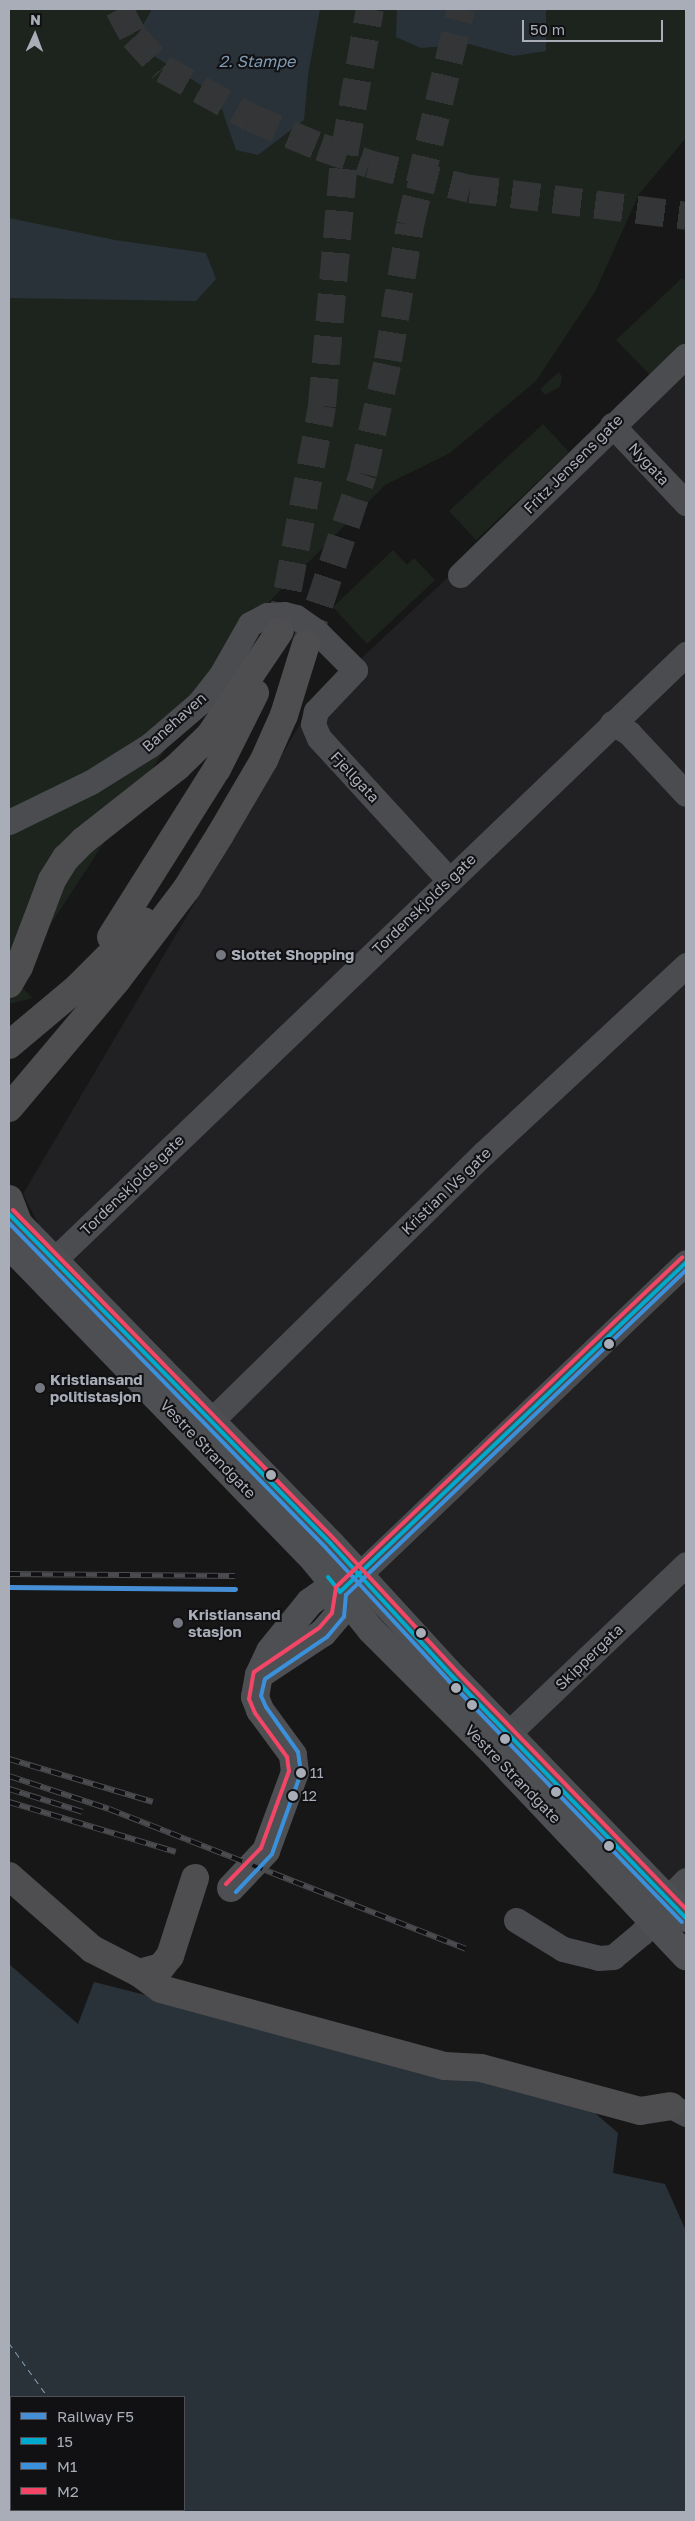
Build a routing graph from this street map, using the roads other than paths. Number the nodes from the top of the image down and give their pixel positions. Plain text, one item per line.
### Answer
1 (686, 355) edge
2 (612, 425) junction
3 (686, 504) edge
4 (460, 575) dead end
5 (686, 654) edge
6 (355, 670) joint
7 (612, 723) junction
8 (686, 794) edge
9 (9, 822) edge
10 (449, 880) junction
11 (686, 965) edge
12 (9, 984) edge
13 (78, 987) junction
14 (9, 1045) edge
15 (38, 1072) junction
16 (9, 1081) edge
17 (9, 1108) edge
18 (11, 1220) edge
19 (54, 1260) junction
20 (686, 1262) edge
21 (211, 1421) junction
22 (686, 1564) edge
23 (349, 1584) junction
24 (500, 1742) junction
25 (9, 1876) edge
26 (195, 1878) dead end
27 (231, 1888) dead end
28 (673, 1904) edge
29 (516, 1920) dead end
30 (686, 1956) edge
31 (140, 1973) junction
32 (679, 2110) edge

1 - 2 street, Fritz Jensens gate
2 - 3 street, Nygata
2 - 4 street, Fritz Jensens gate
5 - 7 street, Tordenskjolds gate
6 - 9 street, Banehaven
6 - 10 street, Fjellgata
7 - 8 street
7 - 10 street, Tordenskjolds gate
10 - 19 street, Tordenskjolds gate
11 - 21 street, Kristian IVs gate
12 - 13 highway
13 - 14 highway
13 - 15 highway
15 - 16 highway
15 - 17 highway
18 - 19 main road, Vestre Strandgate
18 - 23 main road, Vestre Strandgate
19 - 21 main road, Vestre Strandgate
20 - 23 street
21 - 23 main road, Vestre Strandgate
22 - 24 street, Skippergata
23 - 24 main road, Vestre Strandgate
23 - 27 main road
24 - 28 main road, Vestre Strandgate
25 - 31 highway
26 - 31 highway
28 - 29 street
28 - 30 main road, Vestre Strandgate
31 - 32 highway

